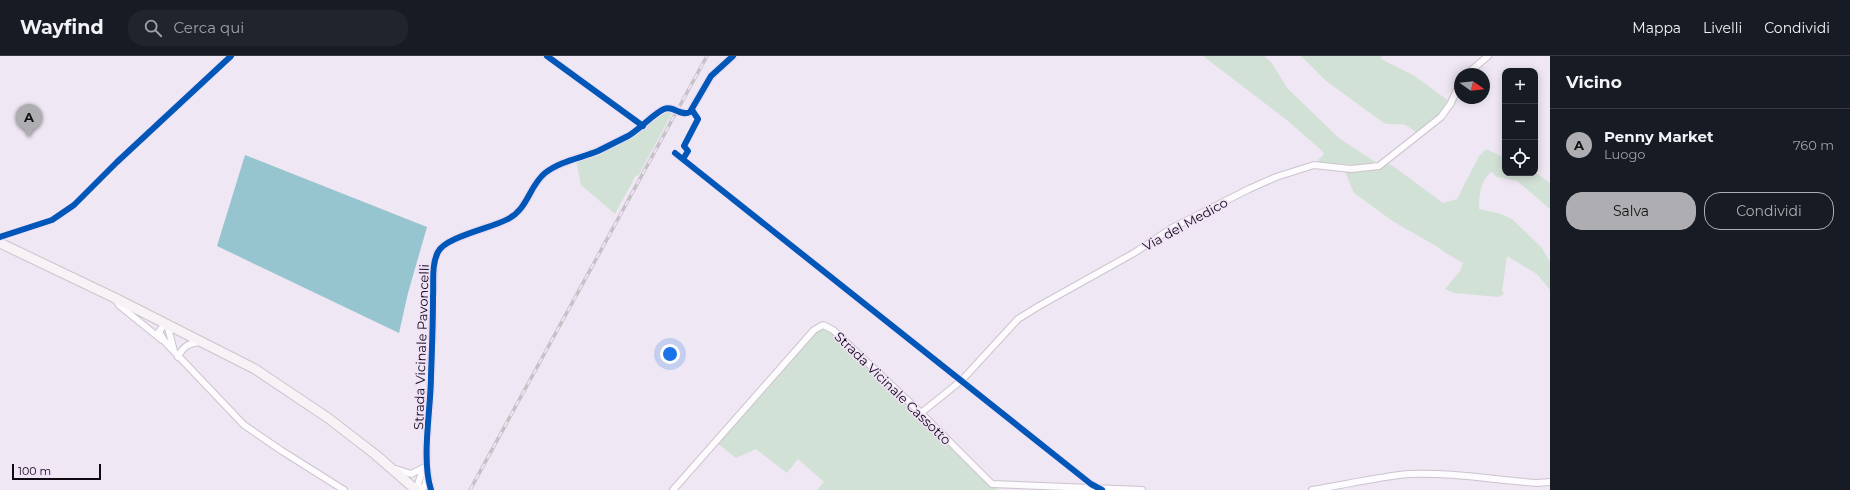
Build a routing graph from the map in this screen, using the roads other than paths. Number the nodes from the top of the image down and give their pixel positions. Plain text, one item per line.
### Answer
1 (733, 56) edge
2 (1488, 56) edge
3 (1473, 68) edge
4 (1454, 96) edge
5 (0, 243) edge
6 (114, 298) junction
7 (166, 323) junction
8 (201, 342) junction
9 (166, 344) junction
10 (178, 357) junction
11 (922, 413) junction
12 (427, 458) junction
13 (387, 464) junction
14 (423, 468) junction
15 (428, 474) junction
16 (1550, 482) edge
17 (344, 490) edge
18 (417, 490) edge
19 (431, 490) edge
20 (674, 490) edge
21 (1142, 490) edge
22 (1312, 490) edge

1 - 12 street, Strada Vicinale Pavoncelli
2 - 3 street
4 - 11 street, Via del Medico
5 - 6 main road
6 - 7 main road
6 - 9 street
7 - 8 main road
7 - 9 street
7 - 10 street
8 - 10 street
8 - 13 main road
9 - 10 street
10 - 17 street
11 - 20 street, Strada Vicinale Cassotto
11 - 21 street, Strada Vicinale Cassotto
12 - 14 street, Strada Vicinale Pavoncelli
12 - 15 street, Strada Vicinale Pavoncelli
13 - 14 street
13 - 18 main road
14 - 18 street, Strada Vicinale Pavoncelli
15 - 18 street
15 - 19 street, Strada Vicinale Pavoncelli
16 - 22 street

